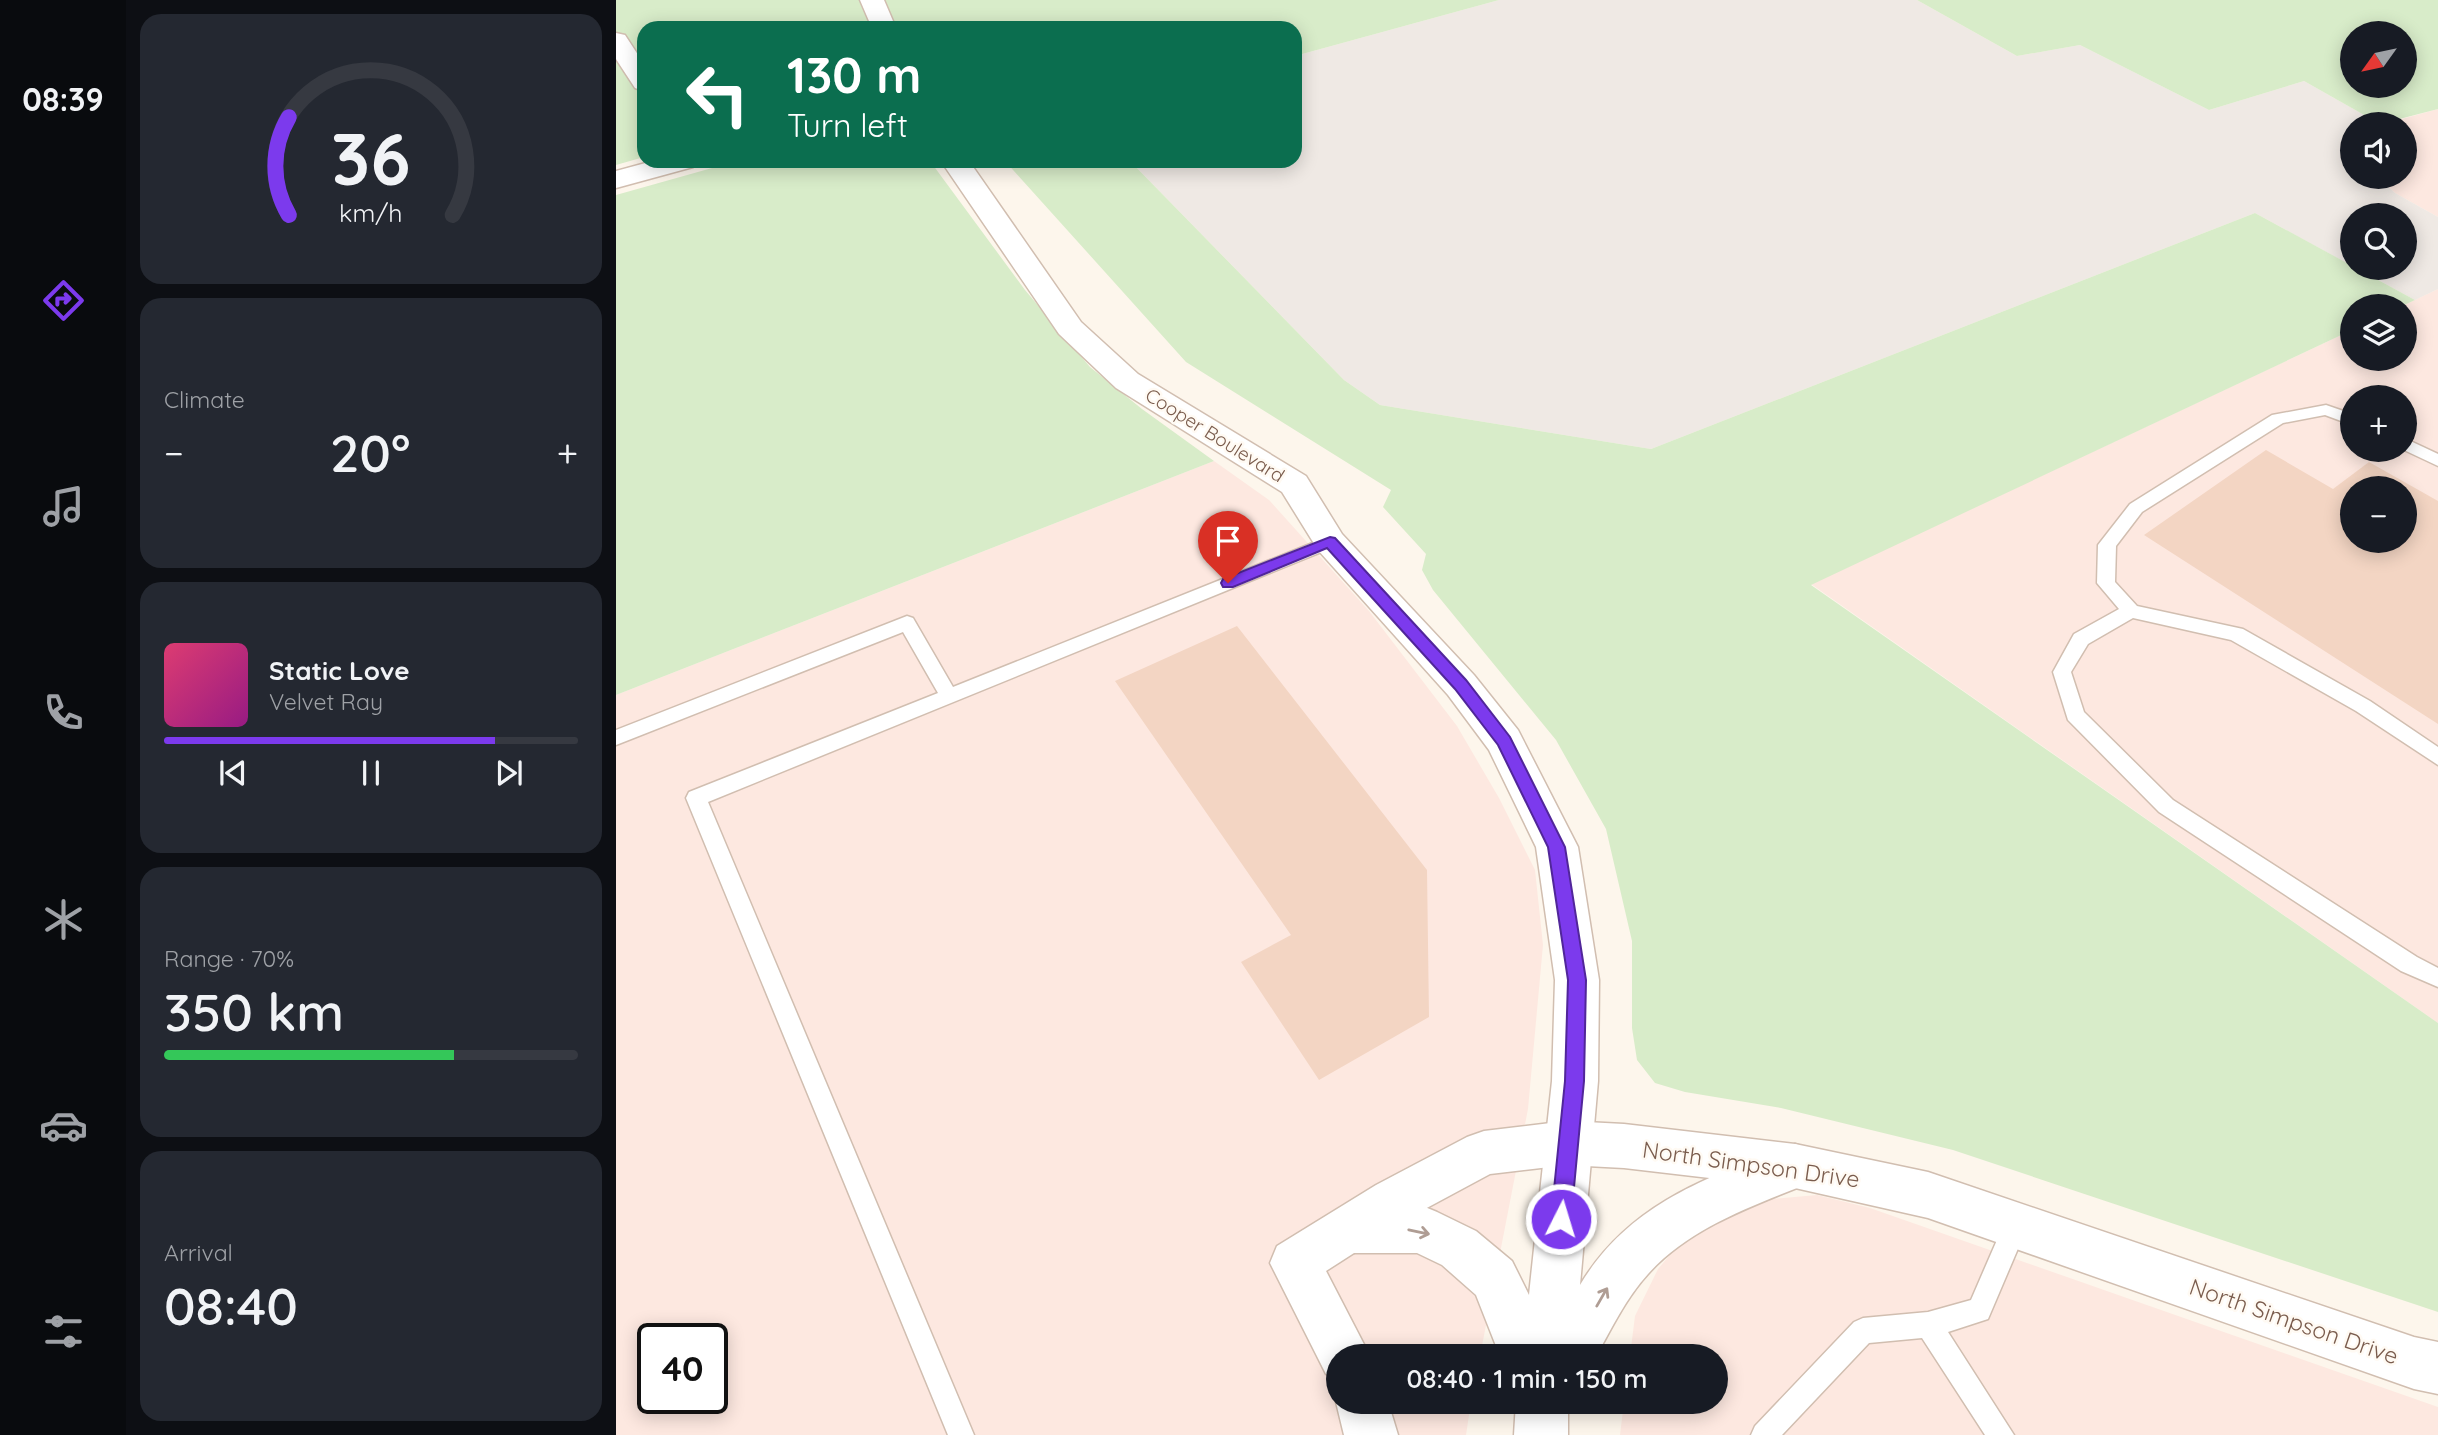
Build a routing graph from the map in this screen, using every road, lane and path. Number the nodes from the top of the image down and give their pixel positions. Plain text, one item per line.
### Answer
1 (872, 0) edge
2 (881, 21) edge
3 (616, 40) edge
4 (637, 72) edge
5 (658, 168) edge
6 (960, 168) edge
7 (616, 180) edge
8 (2340, 415) edge
9 (2417, 450) edge
10 (2438, 461) edge
11 (1330, 542) junction
12 (2131, 611) junction
13 (948, 696) junction
14 (616, 738) edge
15 (2438, 757) edge
16 (2438, 978) edge
17 (1567, 1143) junction
18 (1794, 1166) junction
19 (2015, 1225) junction
20 (1351, 1230) junction
21 (1928, 1325) junction
22 (1338, 1344) edge
23 (1522, 1344) edge
24 (1549, 1344) edge
25 (1575, 1344) edge
26 (2438, 1368) edge
27 (1365, 1414) edge
28 (1542, 1414) edge
29 (961, 1435) edge
30 (1371, 1435) edge
31 (1541, 1435) edge
32 (1764, 1435) edge
33 (2001, 1435) edge

1 - 2 street
3 - 4 street
5 - 7 street
6 - 11 street, Cooper Boulevard
8 - 12 lane
9 - 10 lane
11 - 13 lane
11 - 17 street, Cooper Boulevard
12 - 15 lane
12 - 16 lane
13 - 14 lane
13 - 29 lane
17 - 18 street, North Simpson Drive
17 - 20 street, North Simpson Drive
17 - 24 street, Cooper Boulevard
18 - 19 street, North Simpson Drive
25 -> 18 street
19 - 21 lane
19 - 26 street, North Simpson Drive
20 - 22 street, North Simpson Drive
20 -> 23 street
21 - 32 lane
21 - 33 lane
27 - 30 street
28 - 31 street

